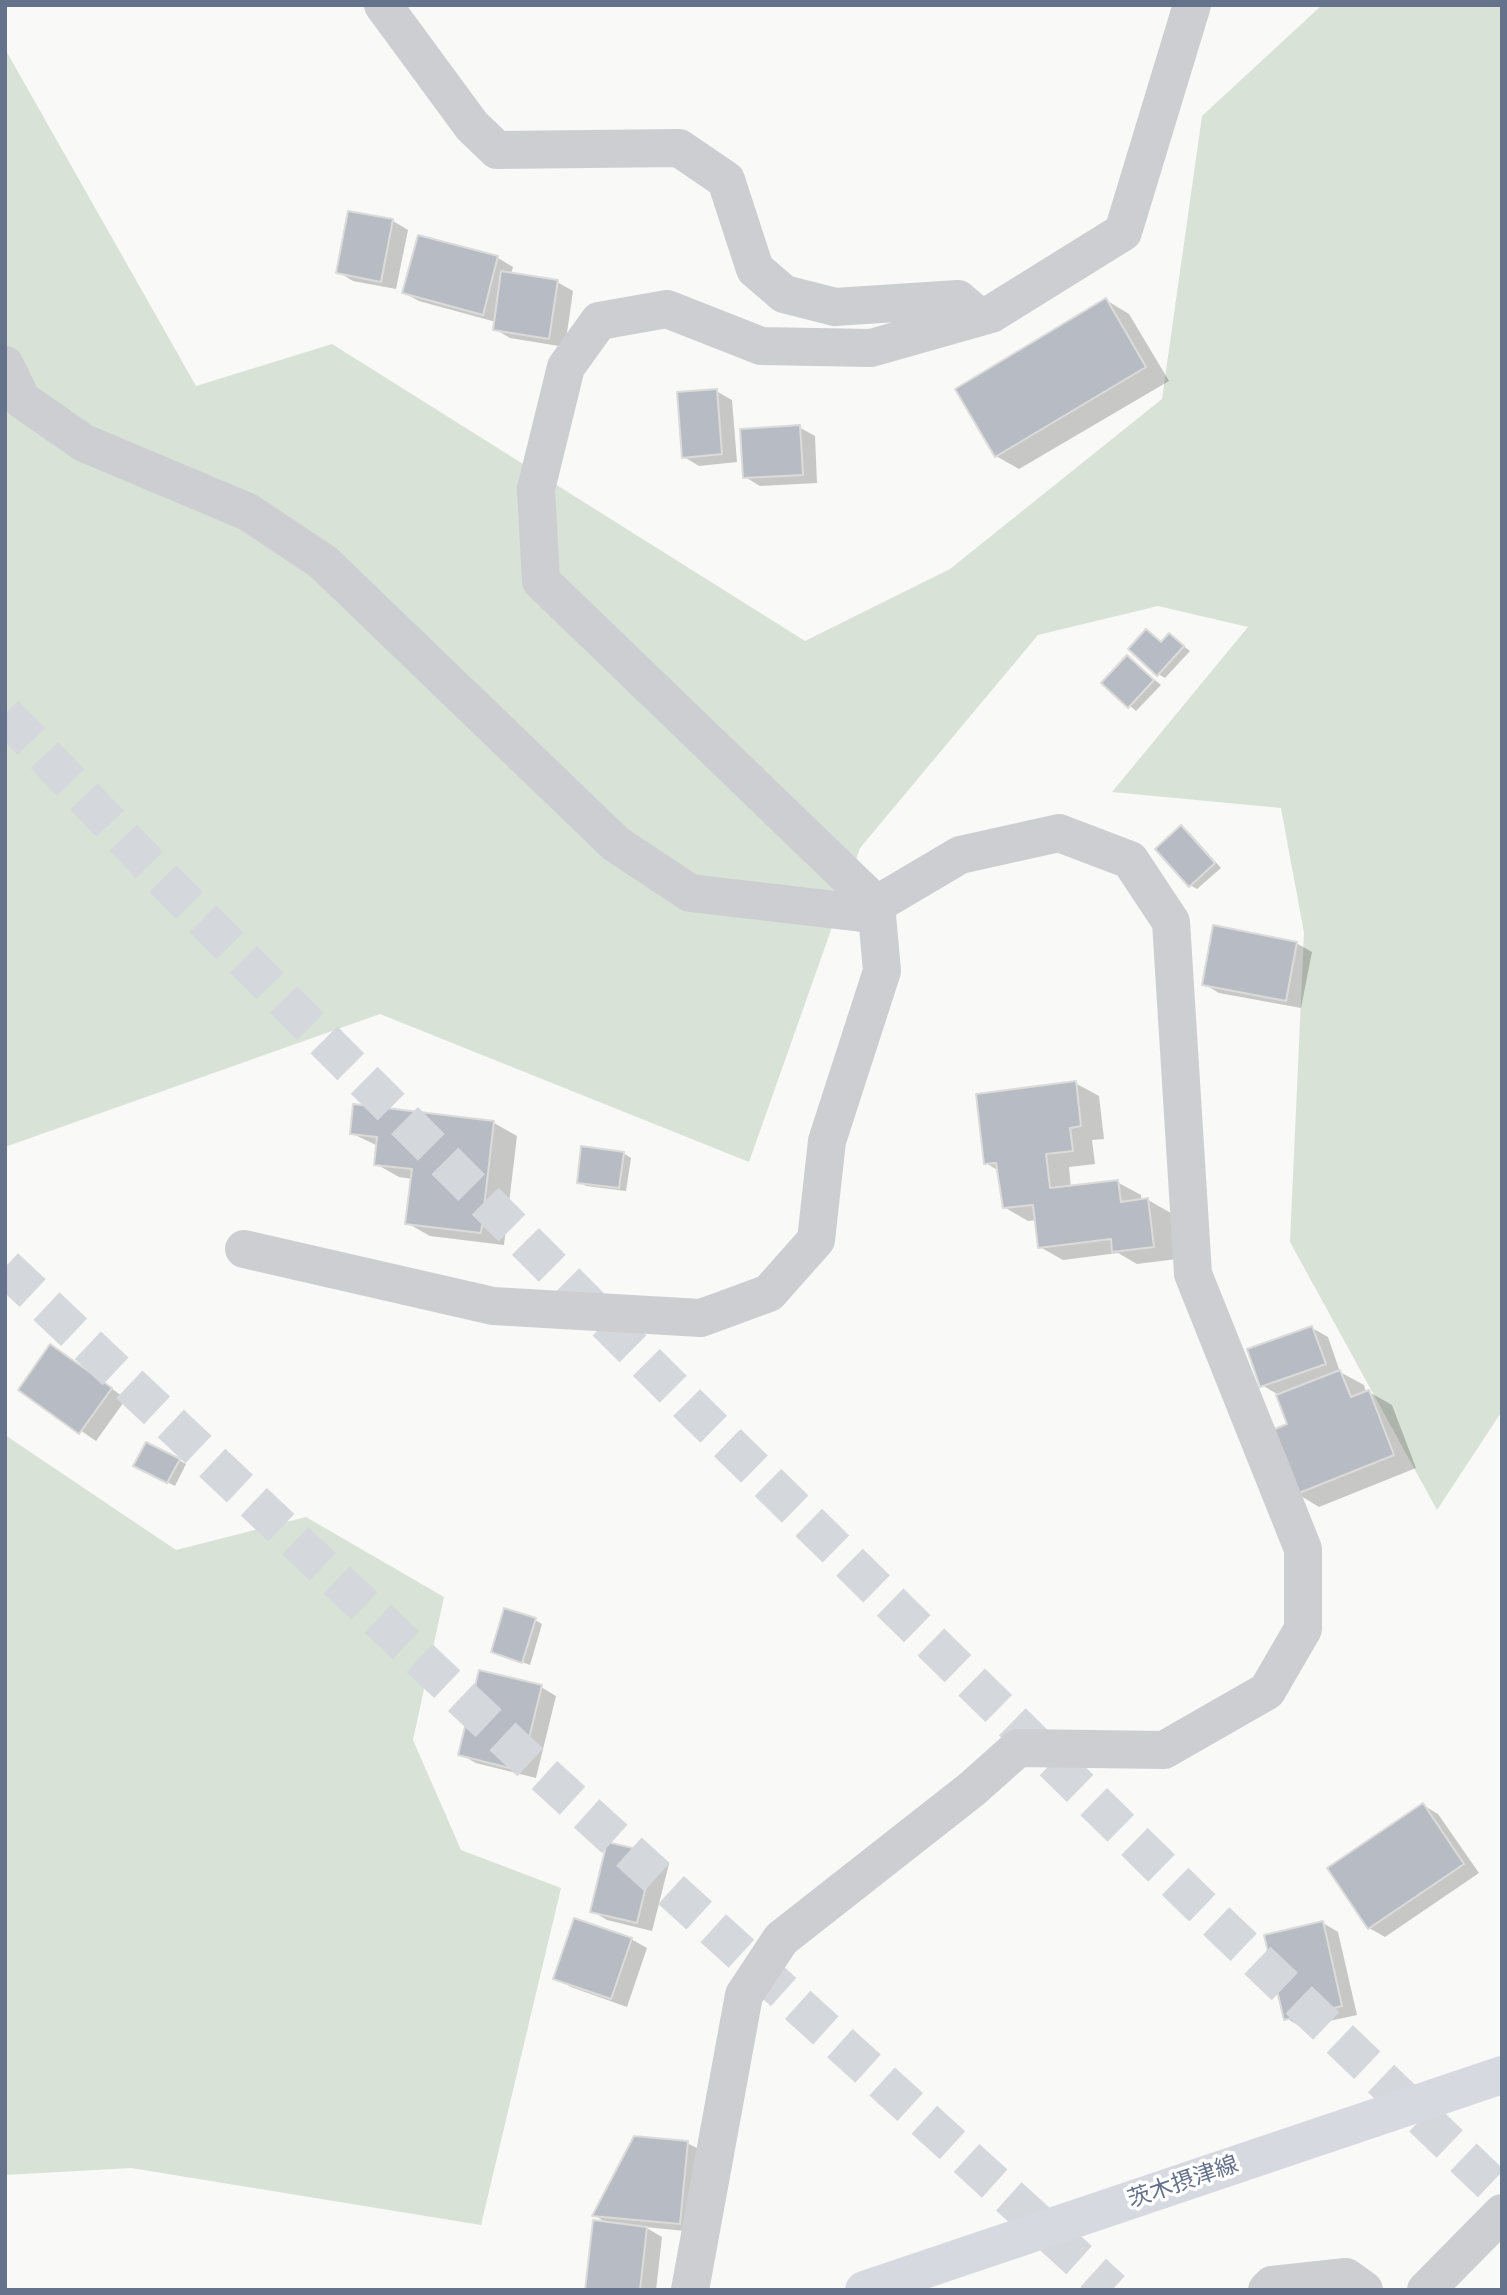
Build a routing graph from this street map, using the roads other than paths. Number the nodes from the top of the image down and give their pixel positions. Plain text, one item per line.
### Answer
1 (383, 5) edge
2 (1192, 5) edge
3 (979, 317) junction
4 (5, 365) edge
5 (876, 904) junction
6 (244, 1249) dead end
7 (1502, 2075) edge
8 (1502, 2213) edge
9 (690, 2290) edge
10 (864, 2290) edge
11 (1267, 2290) edge
12 (1364, 2290) edge
13 (1426, 2290) edge

1 - 3 street
2 - 3 street
3 - 5 street
4 - 5 street
5 - 6 street
5 - 9 street
7 - 10 main road, 茨木摂津線
8 - 13 street
11 - 12 street

